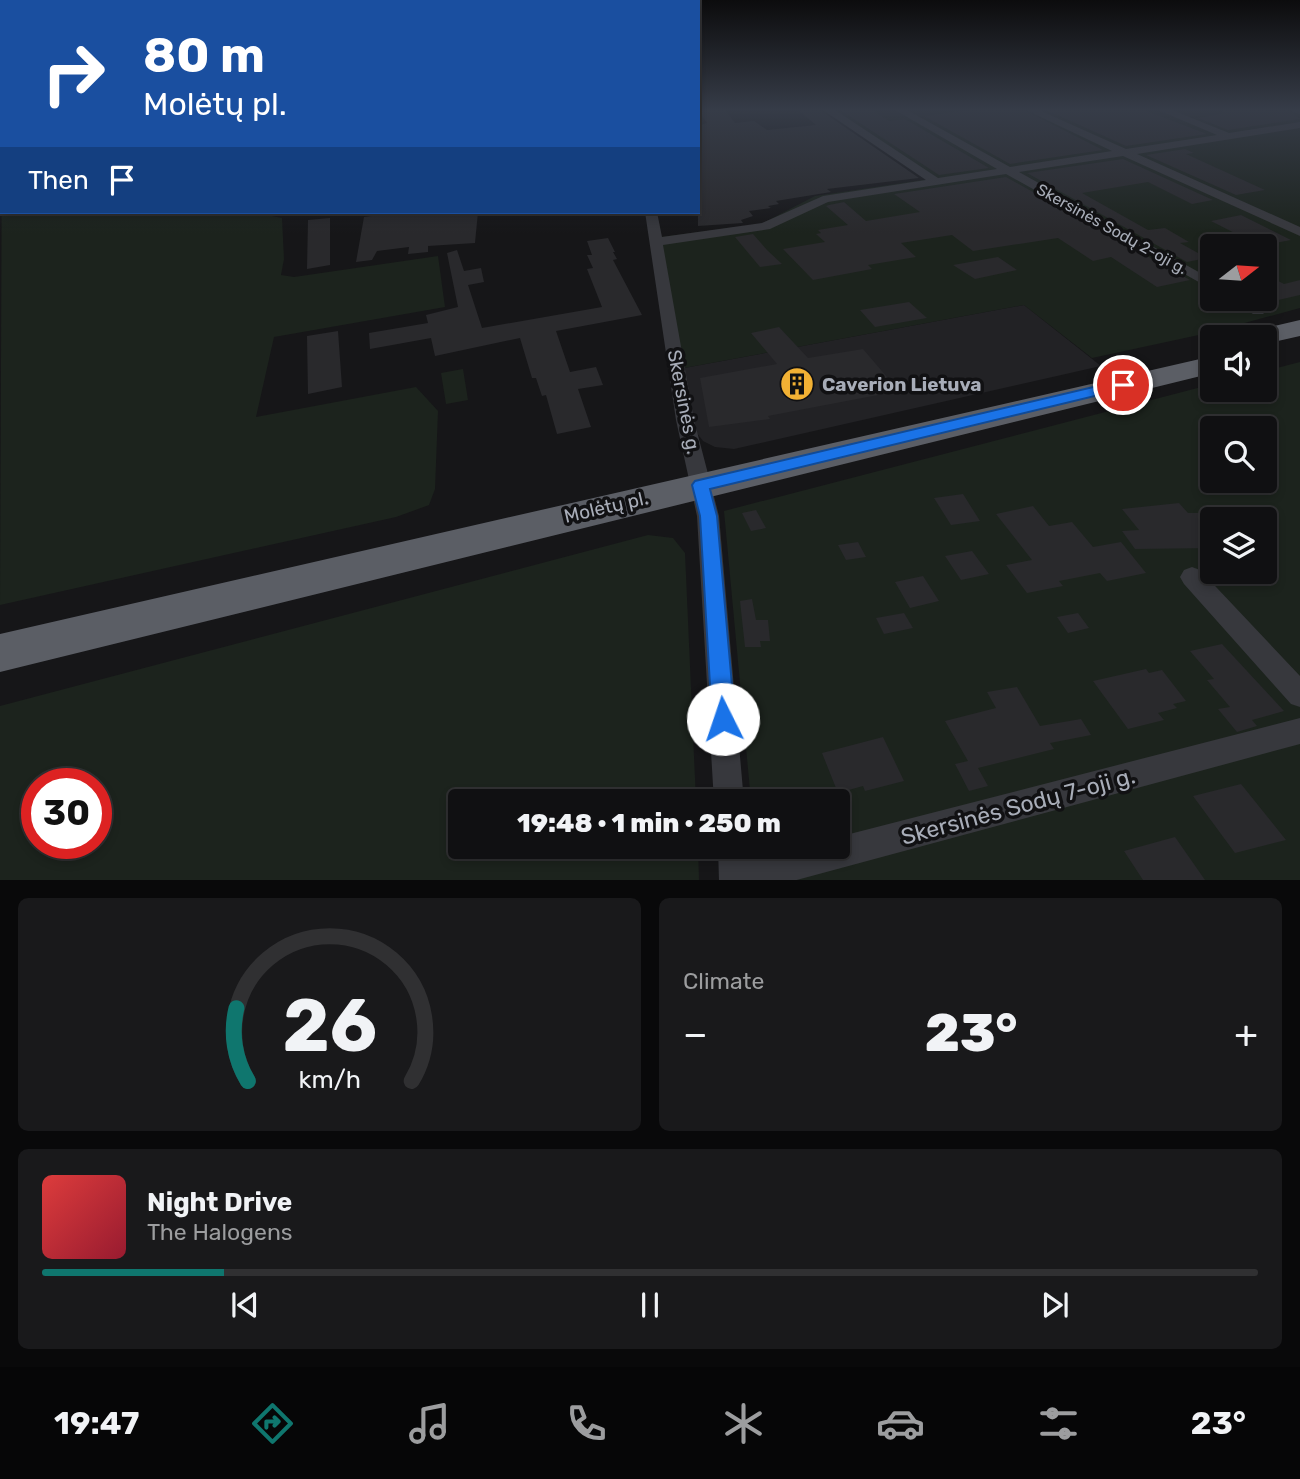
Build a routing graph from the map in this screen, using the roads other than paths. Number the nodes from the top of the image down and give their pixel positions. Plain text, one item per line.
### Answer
1 (890, 151) edge
2 (974, 151) edge
3 (1127, 151) edge
4 (1121, 152) junction
5 (1006, 169) junction
6 (935, 181) junction
7 (651, 214) edge
8 (1300, 232) edge
9 (656, 242) junction
10 (1200, 279) edge
11 (1300, 328) edge
12 (1277, 333) edge
13 (1300, 343) edge
14 (1277, 348) edge
15 (1200, 351) edge
16 (1200, 367) edge
17 (699, 476) junction
18 (1192, 577) dead end
19 (0, 631) edge
20 (0, 653) edge
21 (1300, 695) edge
22 (1300, 732) edge
23 (728, 789) edge
24 (734, 859) edge
25 (735, 880) edge

1 - 6 street
2 - 5 street, Skersinės Sodų 2-oji g.
3 - 4 street
4 - 5 street
4 - 8 street
5 - 6 street
5 - 10 street, Skersinės Sodų 2-oji g.
6 - 9 street
7 - 9 street, Skersinės g.
9 - 17 street, Skersinės g.
11 - 12 highway
13 - 14 highway
15 - 17 highway, Molėtų pl.
16 - 17 highway, Molėtų pl.
17 - 19 highway, Molėtų pl.
17 - 20 highway, Molėtų pl.
17 - 23 street, Skersinės g.
18 - 21 street
22 - 25 street, Skersinės Sodų 7-oji g.
24 - 25 street

